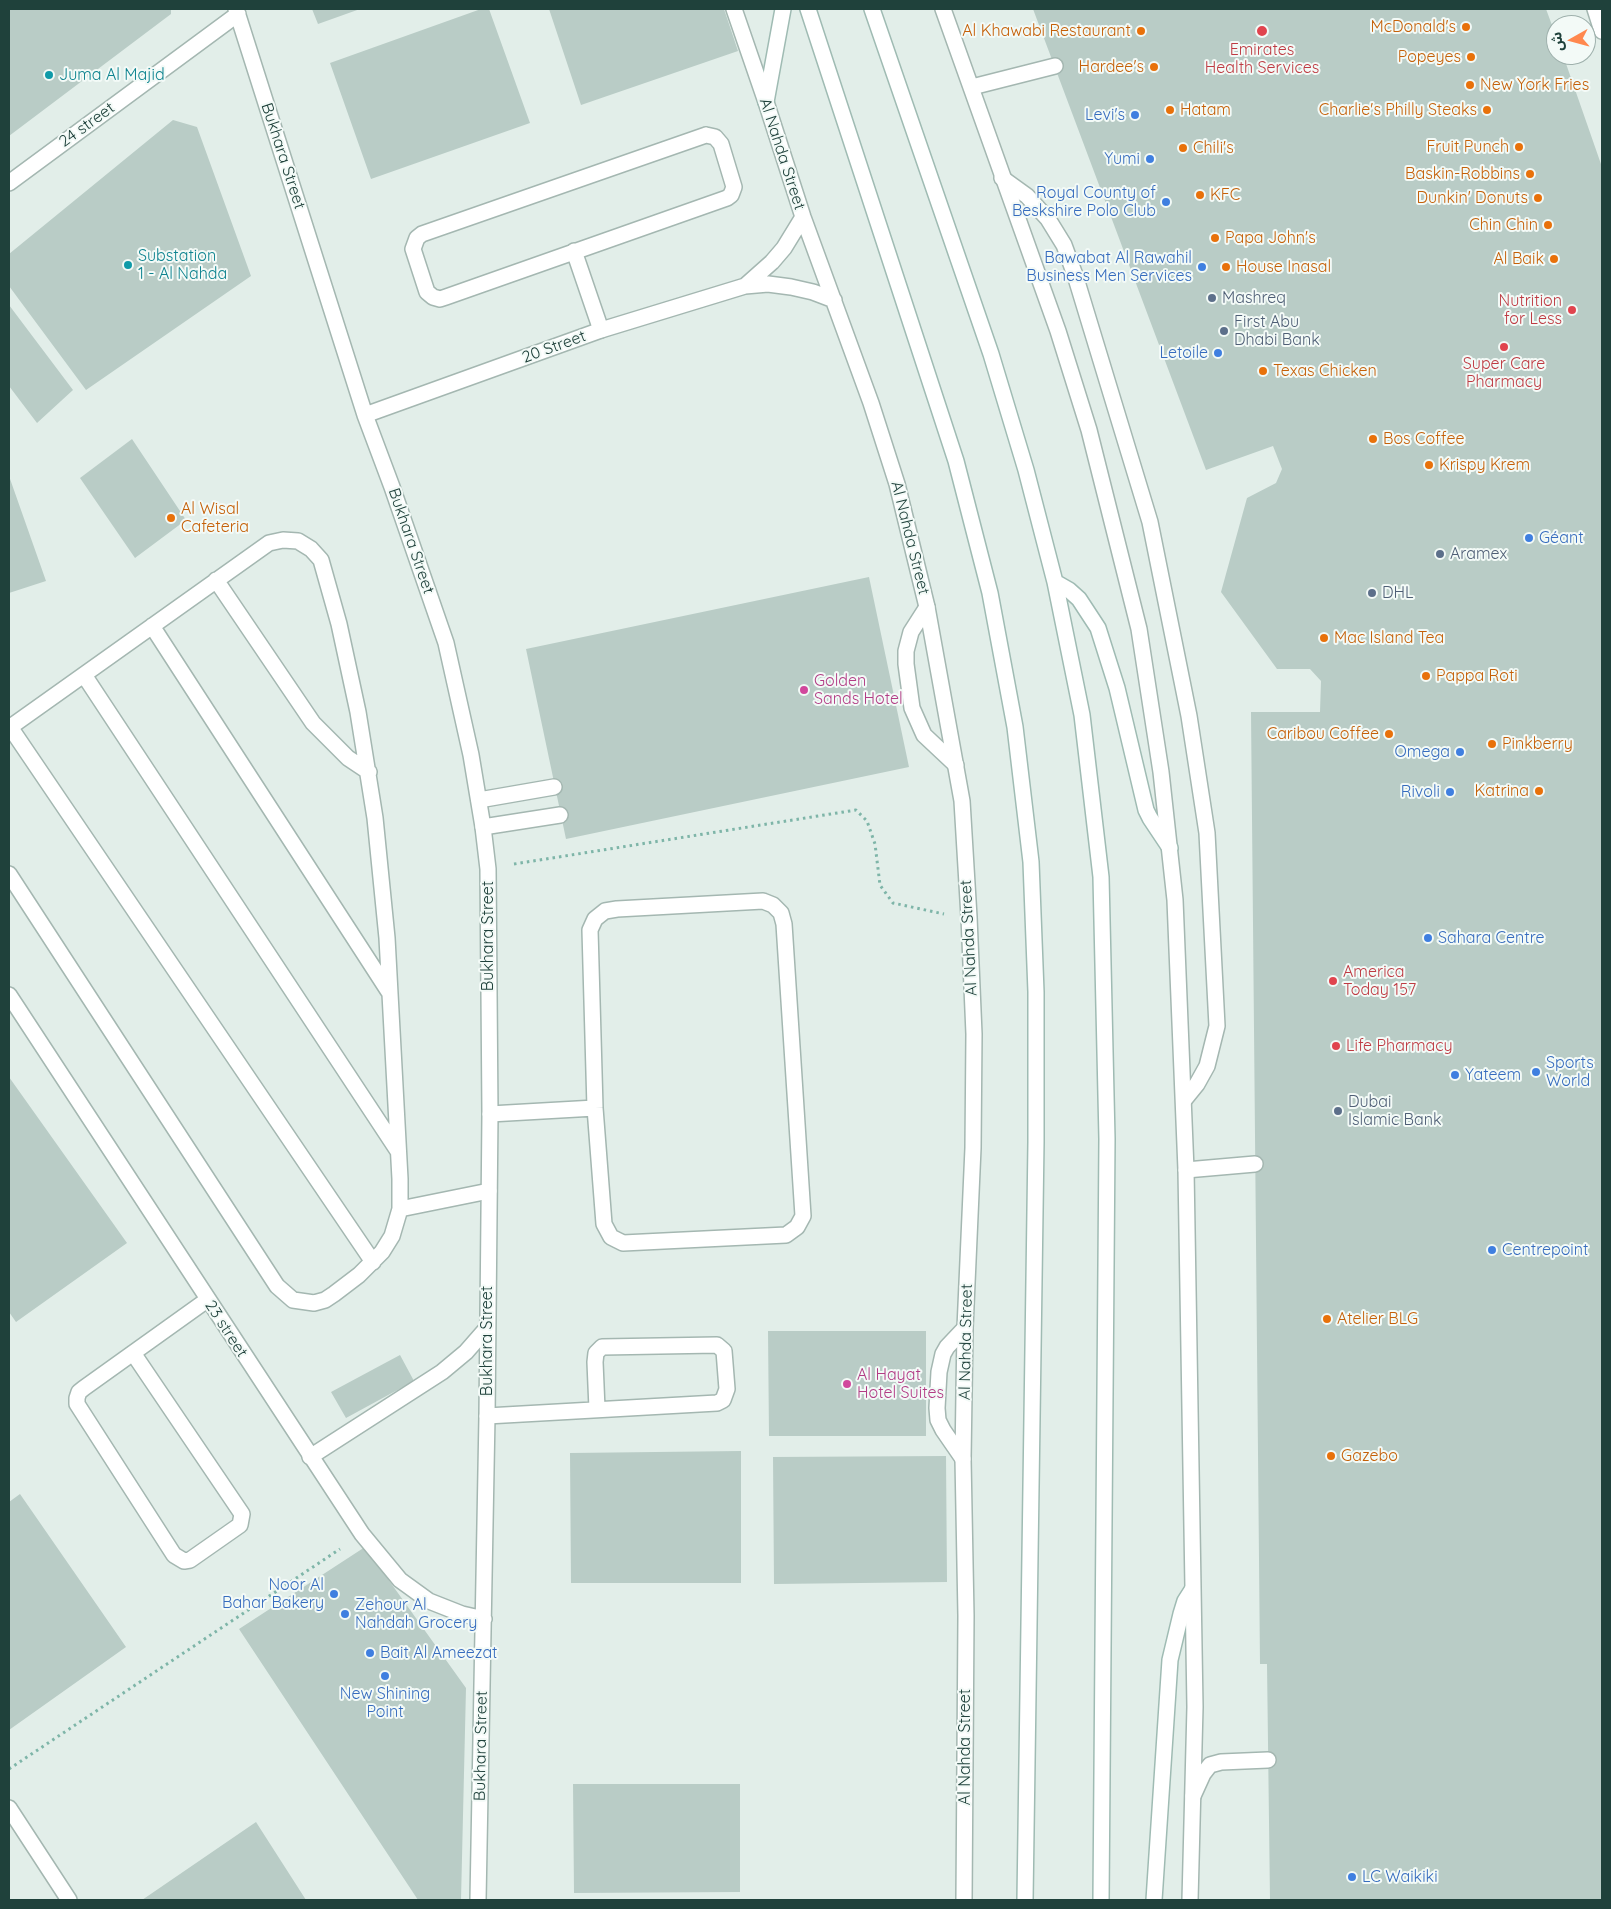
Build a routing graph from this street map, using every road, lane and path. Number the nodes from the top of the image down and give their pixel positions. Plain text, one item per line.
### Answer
1 (734, 9) edge
2 (783, 9) edge
3 (808, 9) edge
4 (872, 9) edge
5 (943, 9) edge
6 (1595, 9) edge
7 (237, 11) edge
8 (1602, 30) edge
9 (1055, 66) dead end
10 (972, 87) junction
11 (766, 102) junction
12 (1002, 178) junction
13 (9, 182) edge
14 (803, 217) junction
15 (574, 252) junction
16 (745, 286) junction
17 (834, 300) junction
18 (601, 330) junction
19 (365, 415) junction
20 (216, 580) junction
21 (1055, 582) junction
22 (927, 607) junction
23 (152, 626) junction
24 (84, 675) junction
25 (10, 728) edge
26 (956, 765) junction
27 (369, 772) junction
28 (554, 787) dead end
29 (479, 800) junction
30 (560, 814) dead end
31 (483, 827) junction
32 (1170, 848) junction
33 (488, 868) junction
34 (9, 874) edge
35 (942, 914) dead end
36 (390, 994) junction
37 (9, 996) edge
38 (1184, 1100) junction
39 (596, 1108) junction
40 (490, 1114) junction
41 (399, 1152) junction
42 (1255, 1164) dead end
43 (1186, 1170) junction
44 (489, 1191) junction
45 (400, 1210) junction
46 (373, 1262) junction
47 (207, 1300) junction
48 (487, 1328) junction
49 (965, 1328) junction
50 (133, 1353) junction
51 (597, 1409) junction
52 (487, 1416) junction
53 (310, 1457) junction
54 (963, 1459) junction
55 (362, 1534) junction
56 (1192, 1590) junction
57 (484, 1619) junction
58 (1268, 1760) dead end
59 (9, 1768) edge
60 (1193, 1797) junction
61 (9, 1808) edge
62 (69, 1900) edge
63 (478, 1900) edge
64 (964, 1900) edge
65 (1025, 1900) edge
66 (1101, 1900) edge
67 (1154, 1900) edge
68 (1190, 1900) edge

1 - 11 street, Al Nahda Street
2 - 11 street
3 - 65 street
4 - 21 street
5 - 10 street
6 - 8 street
7 - 13 street, 24 street
7 - 19 street, Bukhara Street
9 - 10 street
10 - 12 street
11 - 14 street, Al Nahda Street
12 - 32 street
12 - 38 street
14 - 16 street, 20 Street
14 - 17 street, Al Nahda Street
15 - 15 street
15 - 18 street
16 - 17 street, 20 Street
16 - 18 street, 20 Street
17 - 22 street, Al Nahda Street
18 - 19 street, 20 Street
19 - 29 street, Bukhara Street
20 - 23 street
20 - 27 street
20 - 27 street
21 - 32 street
21 - 66 street
22 - 26 street, Al Nahda Street
22 - 26 street
23 - 24 street
23 - 36 street
24 - 25 street
24 - 41 street
25 - 46 street
26 - 49 street, Al Nahda Street
27 - 36 street
28 - 29 street
29 - 31 street, Bukhara Street
30 - 31 street
31 - 33 street, Bukhara Street
32 - 38 street
33 - 35 path
33 - 40 street, Bukhara Street
34 - 46 street
36 - 41 street
37 - 47 street, 23 street
38 - 43 street
39 - 39 street
39 - 40 street
40 - 44 street, Bukhara Street
41 - 45 street
42 - 43 street
43 - 56 street
44 - 45 street
44 - 48 street, Bukhara Street
45 - 46 street
47 - 50 street
47 - 53 street, 23 street
48 - 52 street, Bukhara Street
48 - 53 street
49 - 54 street, Al Nahda Street
49 - 54 street
50 - 50 street
51 - 51 street
51 - 52 street
52 - 57 street, Bukhara Street
53 - 55 street, 23 street
54 - 64 street, Al Nahda Street
55 - 57 street, 23 street
55 - 59 path
56 - 60 street
56 - 67 street
57 - 63 street, Bukhara Street
58 - 60 street
60 - 68 street
61 - 62 street

